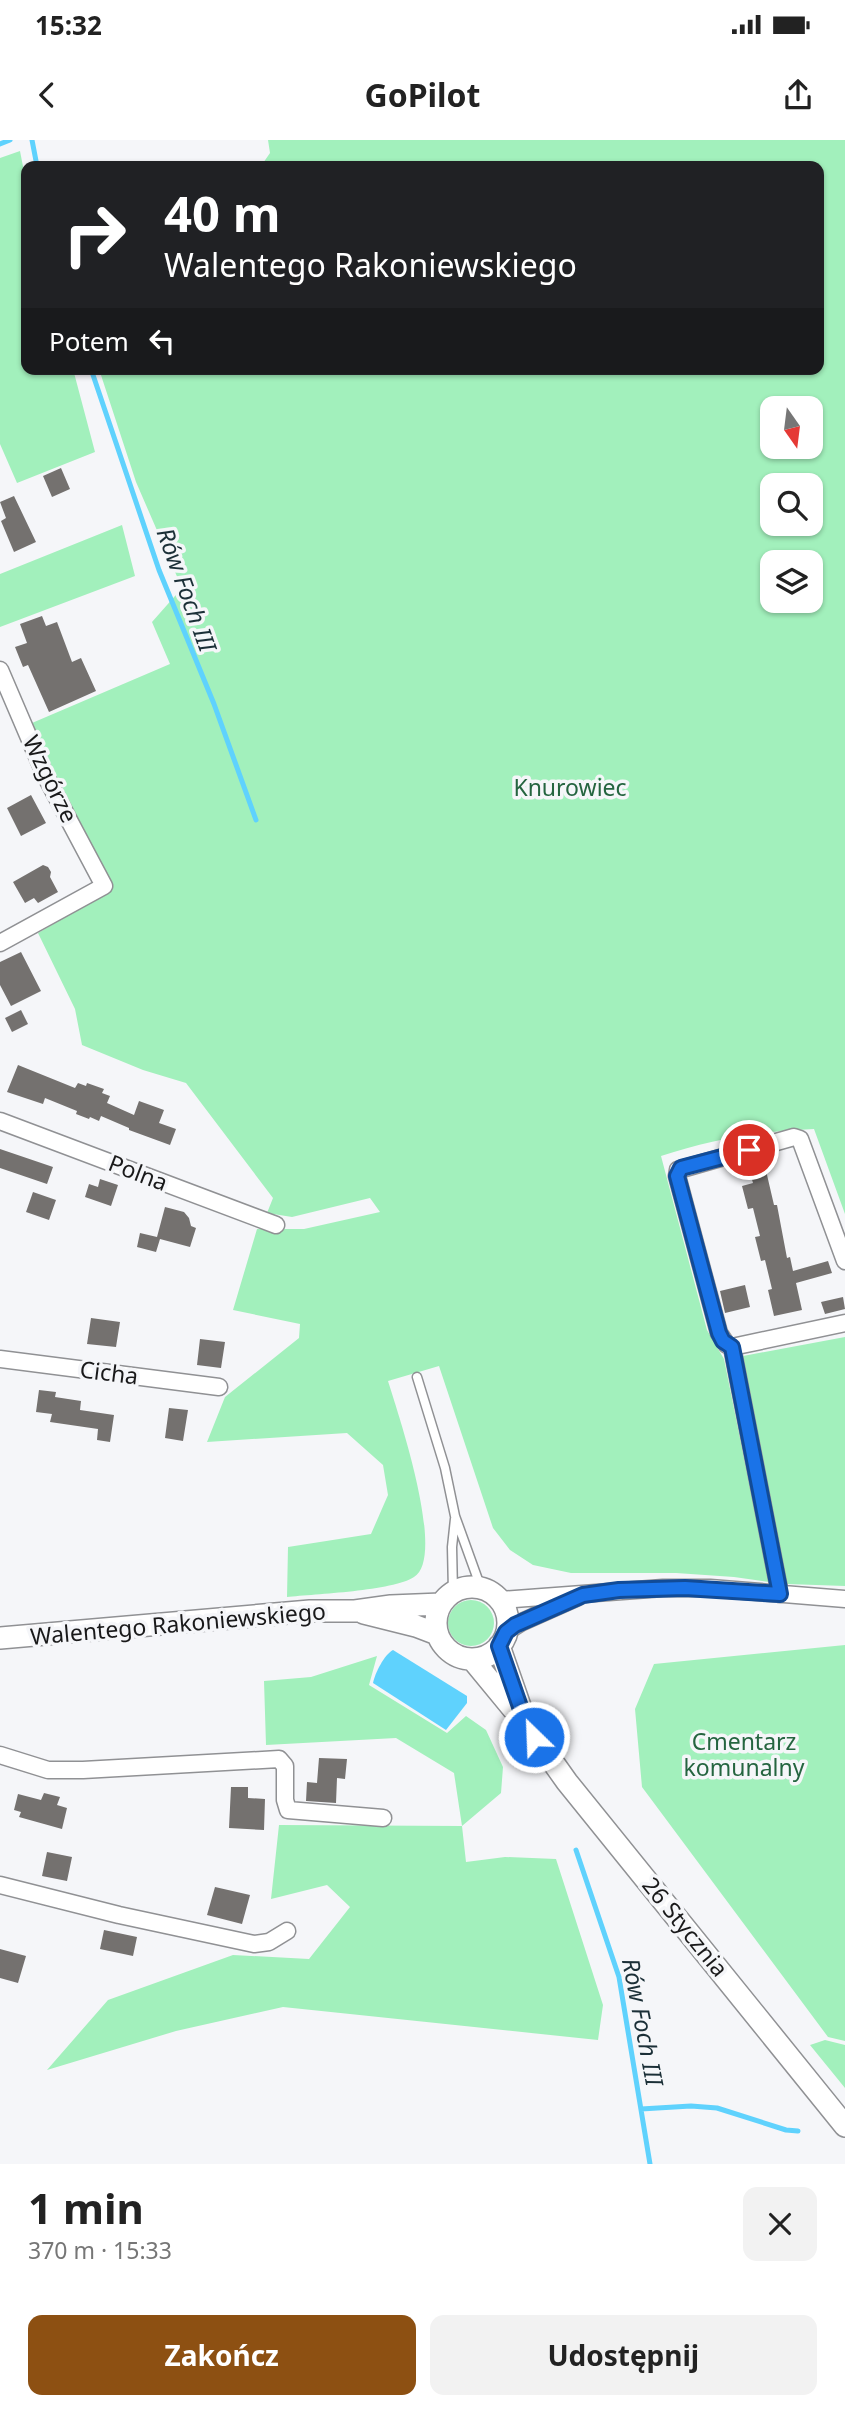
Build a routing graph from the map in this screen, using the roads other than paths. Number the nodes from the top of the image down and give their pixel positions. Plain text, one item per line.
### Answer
1 (1, 674) edge
2 (0, 943) edge
3 (0, 1121) edge
4 (276, 1224) dead end
5 (845, 1261) edge
6 (845, 1323) edge
7 (732, 1347) junction
8 (0, 1359) edge
9 (417, 1377) dead end
10 (219, 1387) dead end
11 (455, 1516) junction
12 (481, 1588) junction
13 (780, 1594) junction
14 (583, 1595) junction
15 (447, 1598) junction
16 (845, 1599) edge
17 (500, 1600) junction
18 (355, 1611) junction
19 (437, 1634) junction
20 (0, 1638) edge
21 (503, 1639) junction
22 (472, 1659) junction
23 (527, 1727) junction
24 (0, 1755) edge
25 (383, 1818) dead end
26 (0, 1885) edge
27 (287, 1931) dead end
28 (845, 2126) edge

1 - 2 street, Wzgórze
3 - 4 street, Polna
5 - 7 street
6 - 7 street
7 - 13 street
8 - 10 street, Cicha
9 - 11 lane
11 - 12 lane
11 - 15 lane
12 - 15 street
12 - 17 street
13 - 14 street
13 - 16 street
14 - 17 street
14 - 21 street
15 - 18 street, Walentego Rakoniewskiego
15 - 19 street
17 - 21 street
18 - 19 street, Walentego Rakoniewskiego
18 - 20 street, Walentego Rakoniewskiego
19 - 22 street
21 - 22 street
21 - 23 street, 26 Stycznia
22 - 23 street, 26 Stycznia
23 - 28 street, 26 Stycznia
24 - 25 street
26 - 27 street

